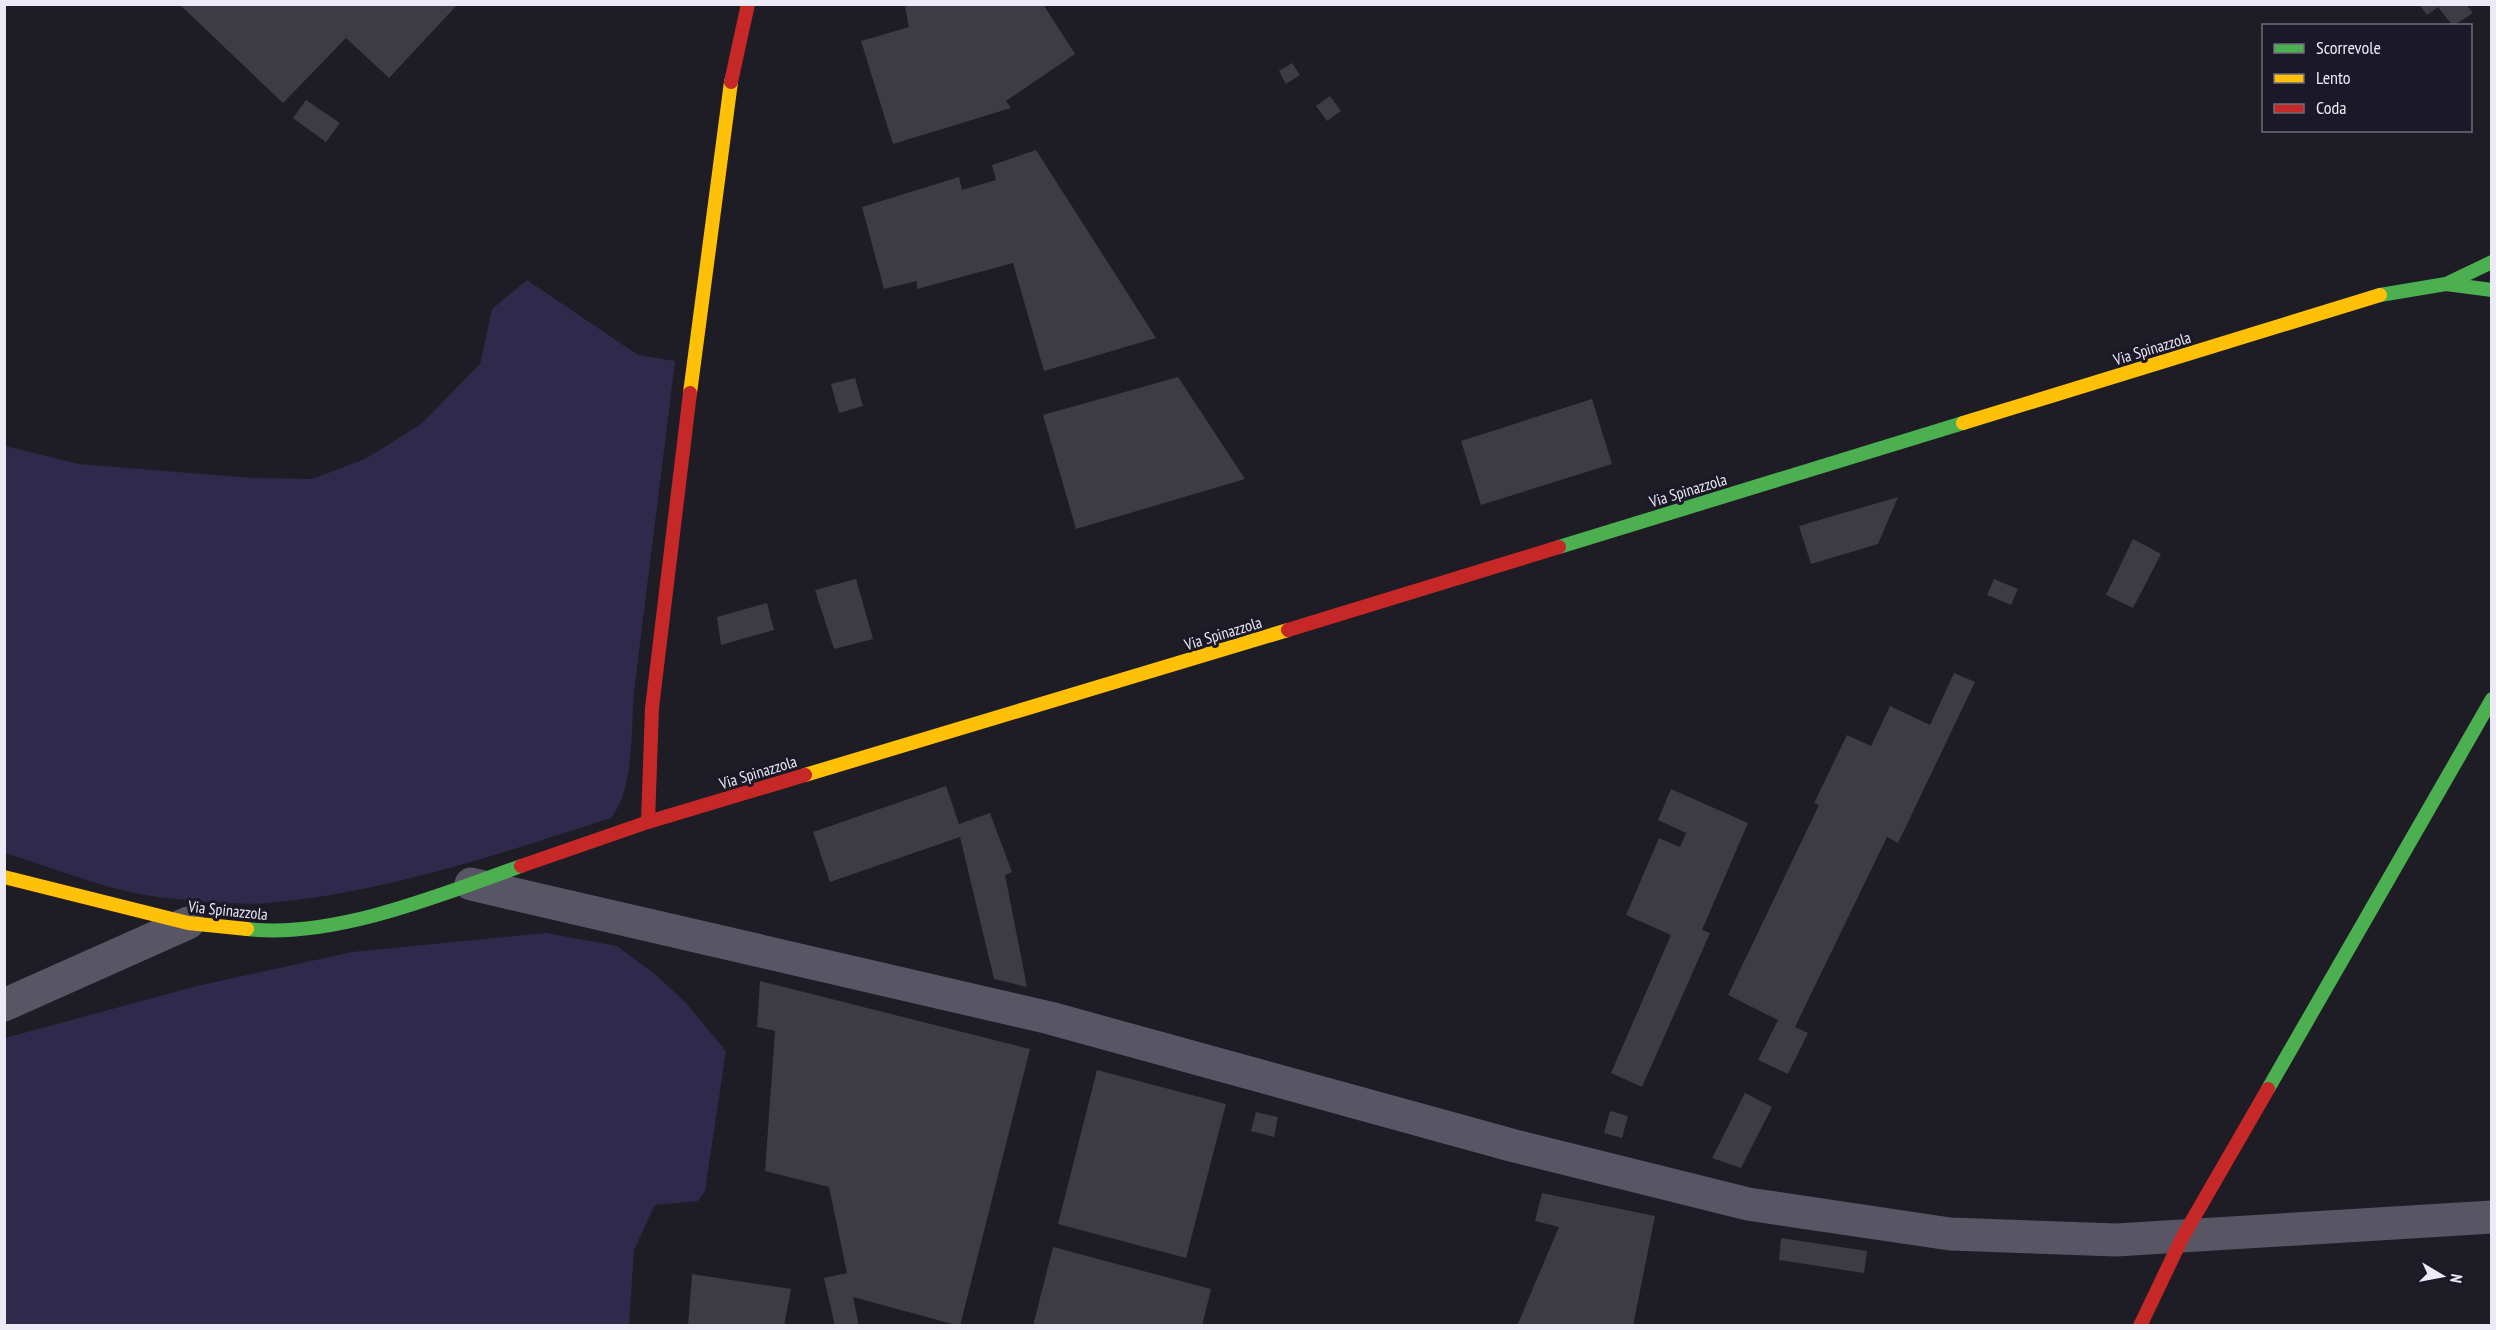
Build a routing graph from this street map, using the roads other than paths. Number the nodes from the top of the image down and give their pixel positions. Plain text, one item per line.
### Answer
1 (748, 4) edge
2 (2492, 262) edge
3 (2446, 284) junction
4 (2492, 290) edge
5 (2492, 699) edge
6 (648, 822) junction
7 (4, 877) edge
8 (471, 884) junction
9 (188, 923) junction
10 (4, 1005) edge
11 (2492, 1217) edge
12 (2182, 1238) junction
13 (2140, 1326) edge

1 - 6 street
2 - 3 street
3 - 4 street
3 - 6 street, Via Spinazzola
5 - 12 street
6 - 8 street, Via Spinazzola
7 - 9 street, Via Spinazzola
8 - 9 street, Via Spinazzola
8 - 12 street
9 - 10 street
11 - 12 street
12 - 13 street

